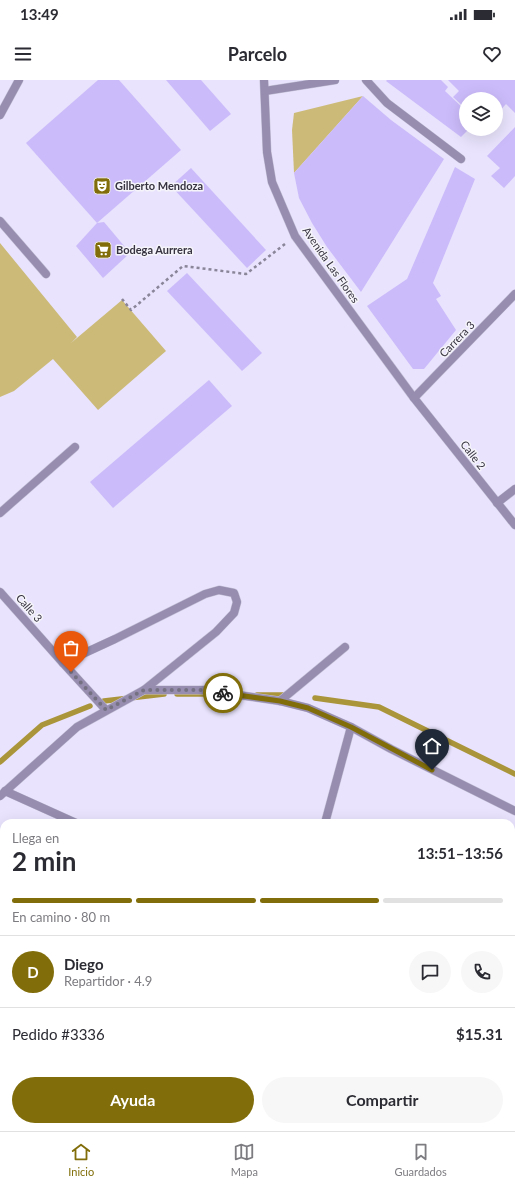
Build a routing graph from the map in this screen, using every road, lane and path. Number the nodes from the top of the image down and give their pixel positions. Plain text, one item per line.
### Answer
1 (20, 80) edge
2 (264, 80) edge
3 (335, 80) edge
4 (366, 80) edge
5 (264, 91) junction
6 (0, 115) edge
7 (461, 159) dead end
8 (0, 220) edge
9 (295, 236) junction
10 (46, 274) dead end
11 (515, 294) edge
12 (122, 299) dead end
13 (414, 398) junction
14 (75, 447) dead end
15 (515, 489) edge
16 (497, 503) junction
17 (0, 513) edge
18 (515, 525) edge
19 (0, 592) edge
20 (345, 647) dead end
21 (62, 663) junction
22 (144, 690) junction
23 (280, 701) junction
24 (106, 710) junction
25 (351, 727) junction
26 (3, 794) edge
27 (515, 811) edge
28 (66, 819) edge
29 (326, 819) edge

1 - 6 street
2 - 5 street, Avenida Las Flores
3 - 5 street
4 - 7 street
5 - 9 street, Avenida Las Flores
8 - 10 street
9 - 12 path
9 - 13 street, Avenida Las Flores
11 - 13 street, Carrera 3
13 - 16 street, Calle 2
14 - 17 street
15 - 16 street
16 - 18 street, Calle 2
19 - 21 street, Calle 3
20 - 23 street
21 - 22 street
21 - 24 street, Calle 3
22 - 23 street
22 - 24 street
23 - 25 street
24 - 26 street
25 - 27 street
25 - 29 street
26 - 28 street

